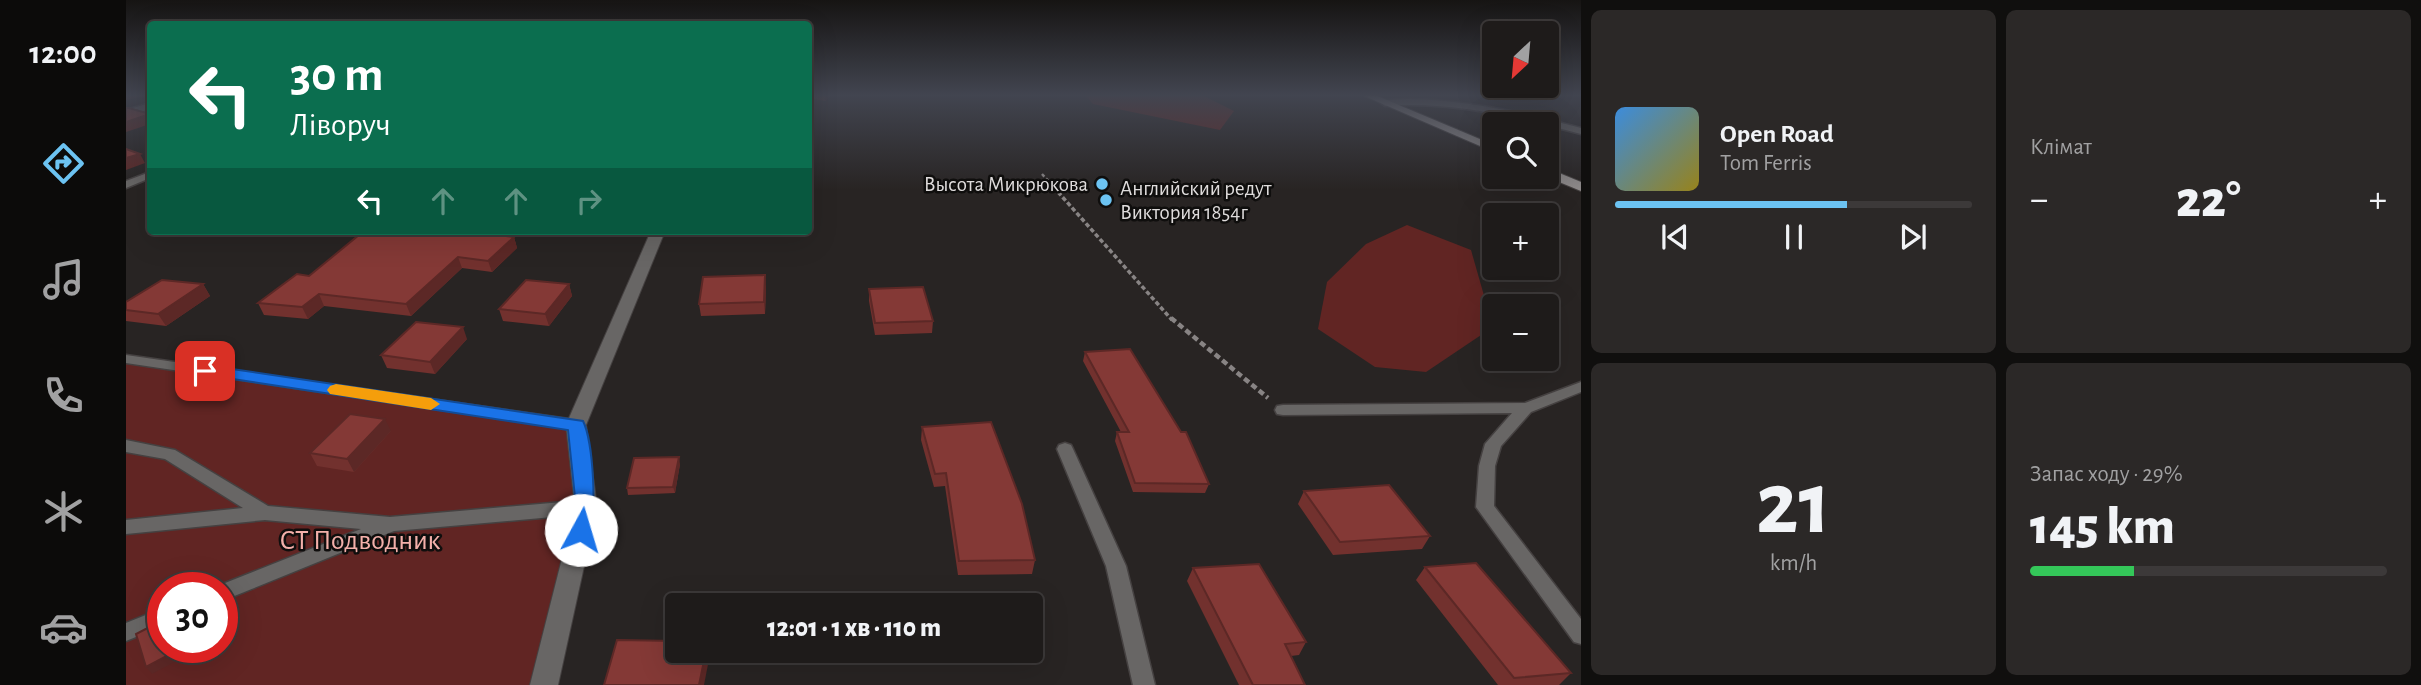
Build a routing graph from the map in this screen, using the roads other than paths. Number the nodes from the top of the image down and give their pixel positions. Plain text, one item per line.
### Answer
1 (1442, 127) edge
2 (1563, 127) edge
3 (1581, 131) edge
4 (1482, 144) edge
5 (147, 176) edge
6 (1559, 177) edge
7 (126, 185) edge
8 (1581, 187) edge
9 (656, 235) edge
10 (126, 359) edge
11 (1581, 387) edge
12 (1526, 408) junction
13 (1283, 410) road end
14 (576, 425) junction
15 (126, 446) edge
16 (1065, 449) dead end
17 (586, 507) junction
18 (265, 513) junction
19 (391, 524) junction
20 (126, 527) edge
21 (238, 586) edge
22 (147, 623) edge
23 (126, 632) edge
24 (1581, 635) edge
25 (544, 685) edge
26 (1144, 685) edge

1 - 4 main road
2 - 3 lane
5 - 7 lane
6 - 8 main road
9 - 14 street
10 - 14 lane
11 - 12 lane
12 - 13 lane
12 - 24 lane
14 - 17 street
15 - 18 lane
16 - 26 lane
17 - 19 lane
17 - 25 street
18 - 19 lane
18 - 20 lane
19 - 21 lane
22 - 23 lane

